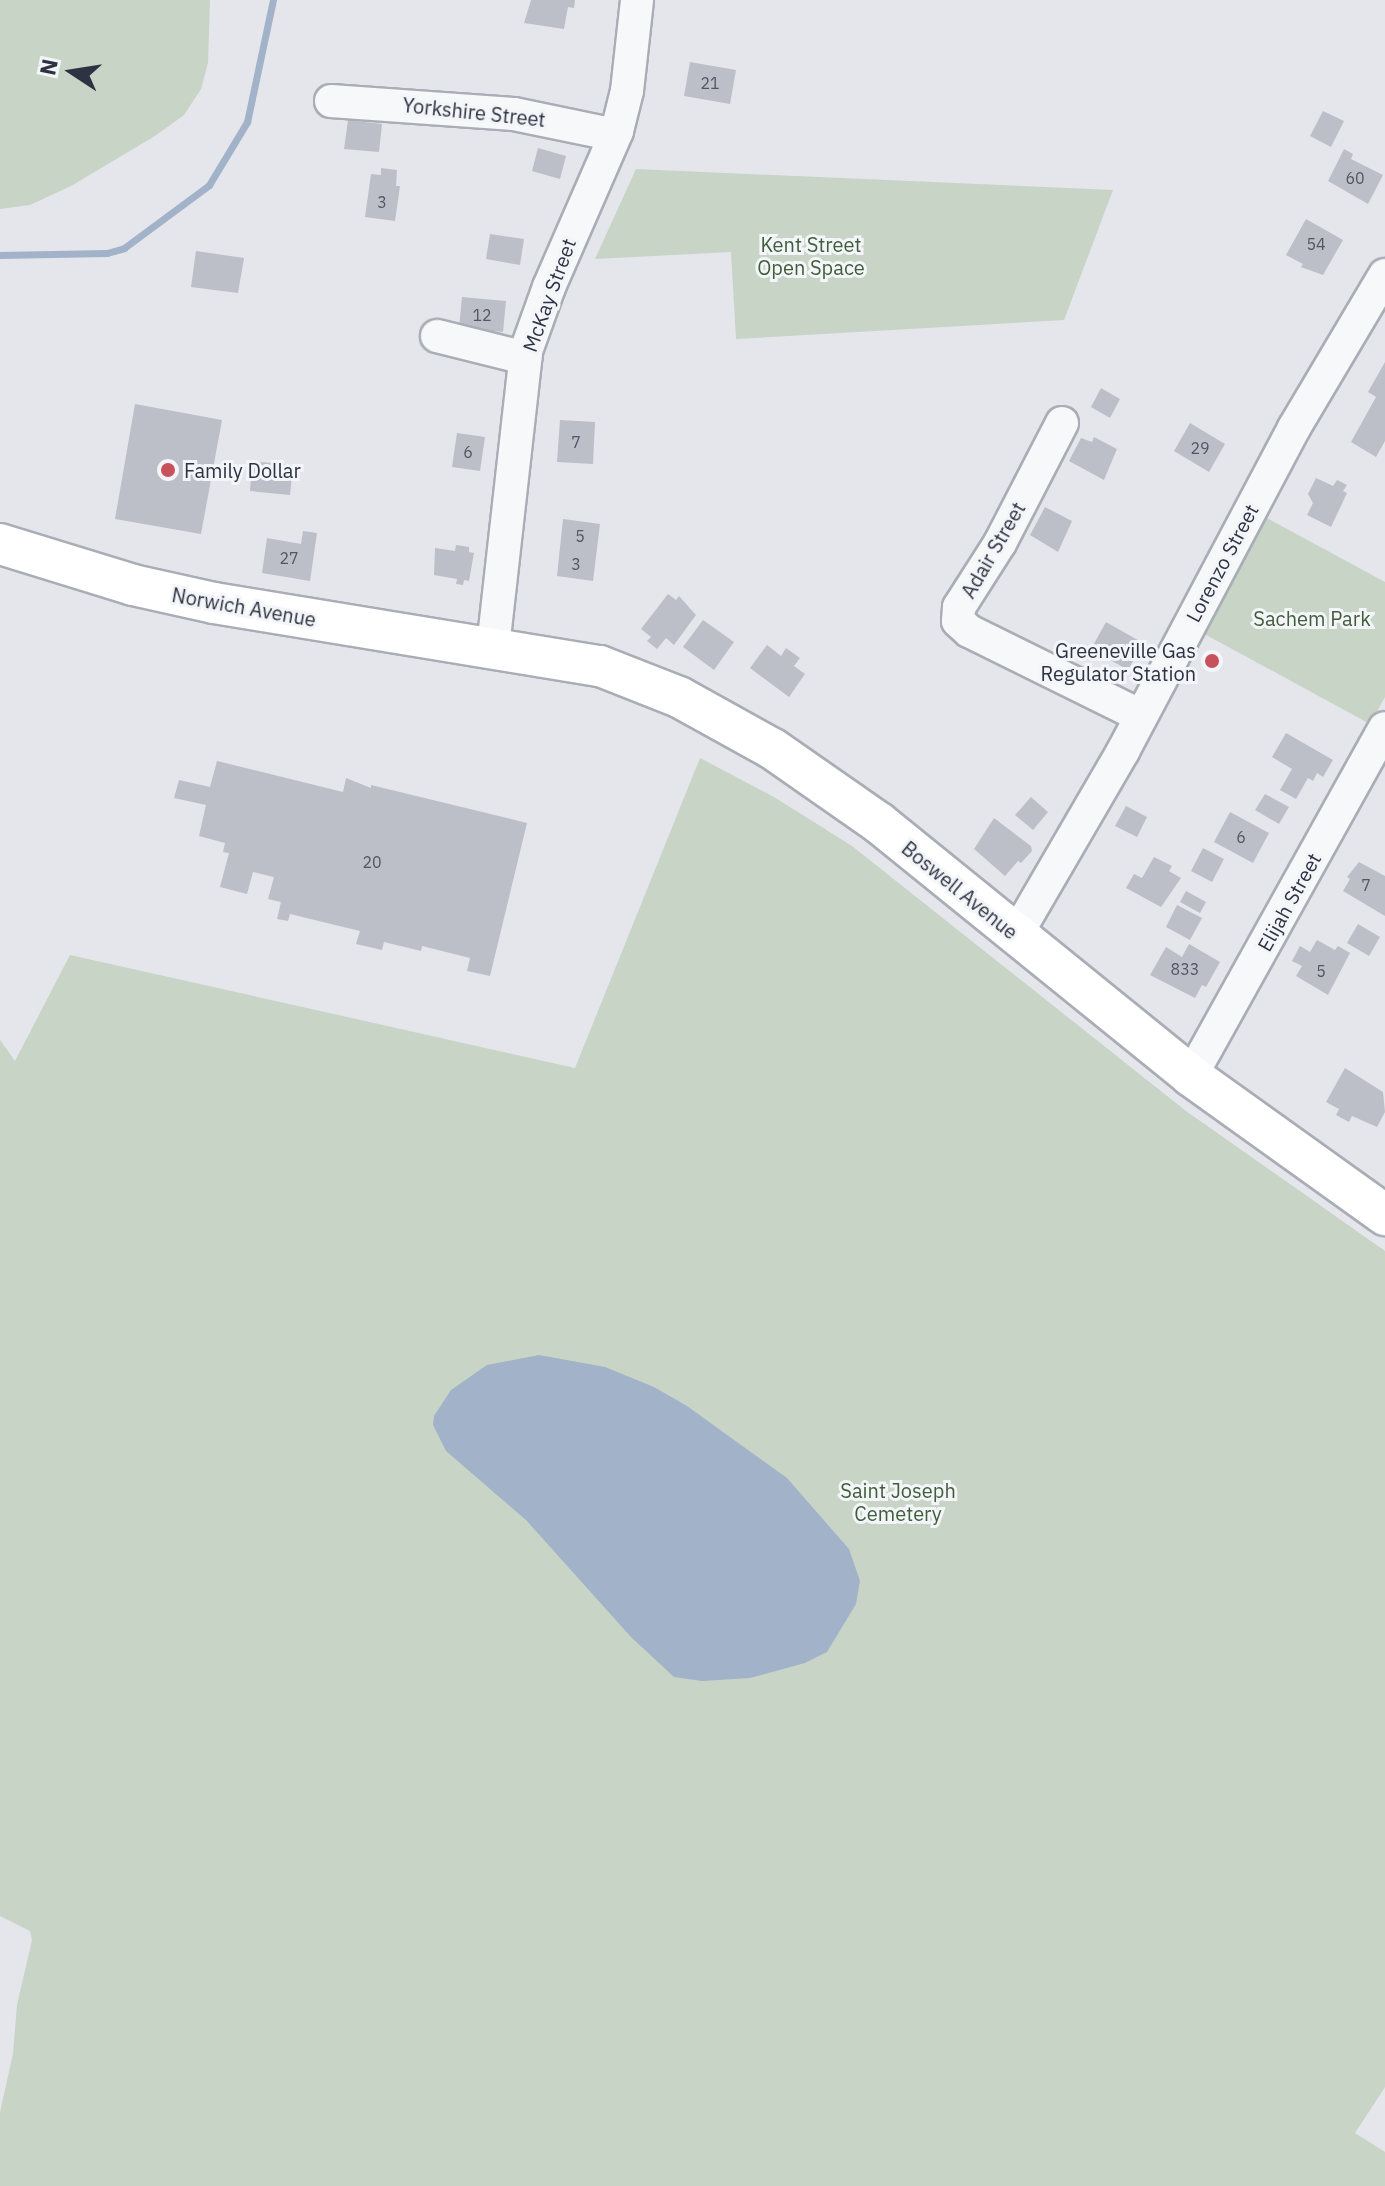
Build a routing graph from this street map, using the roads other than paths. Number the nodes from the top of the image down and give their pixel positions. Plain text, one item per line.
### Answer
1 (637, 0) edge
2 (331, 101) dead end
3 (615, 135) junction
4 (1385, 275) edge
5 (437, 336) dead end
6 (525, 358) junction
7 (1062, 423) dead end
8 (0, 544) edge
9 (493, 647) junction
10 (1141, 716) junction
11 (1385, 728) edge
12 (1016, 935) junction
13 (1191, 1076) junction
14 (1381, 1203) edge

1 - 3 street, McKay Street
2 - 3 street, Yorkshire Street
3 - 6 street, McKay Street
4 - 10 street, Lorenzo Street
5 - 6 street
6 - 9 street, McKay Street
7 - 10 street, Adair Street
8 - 9 main road, Norwich Avenue
9 - 12 main road, Boswell Avenue
10 - 12 street, Lorenzo Street
11 - 13 street, Elijah Street
12 - 13 main road, Boswell Avenue
13 - 14 main road, Boswell Avenue

